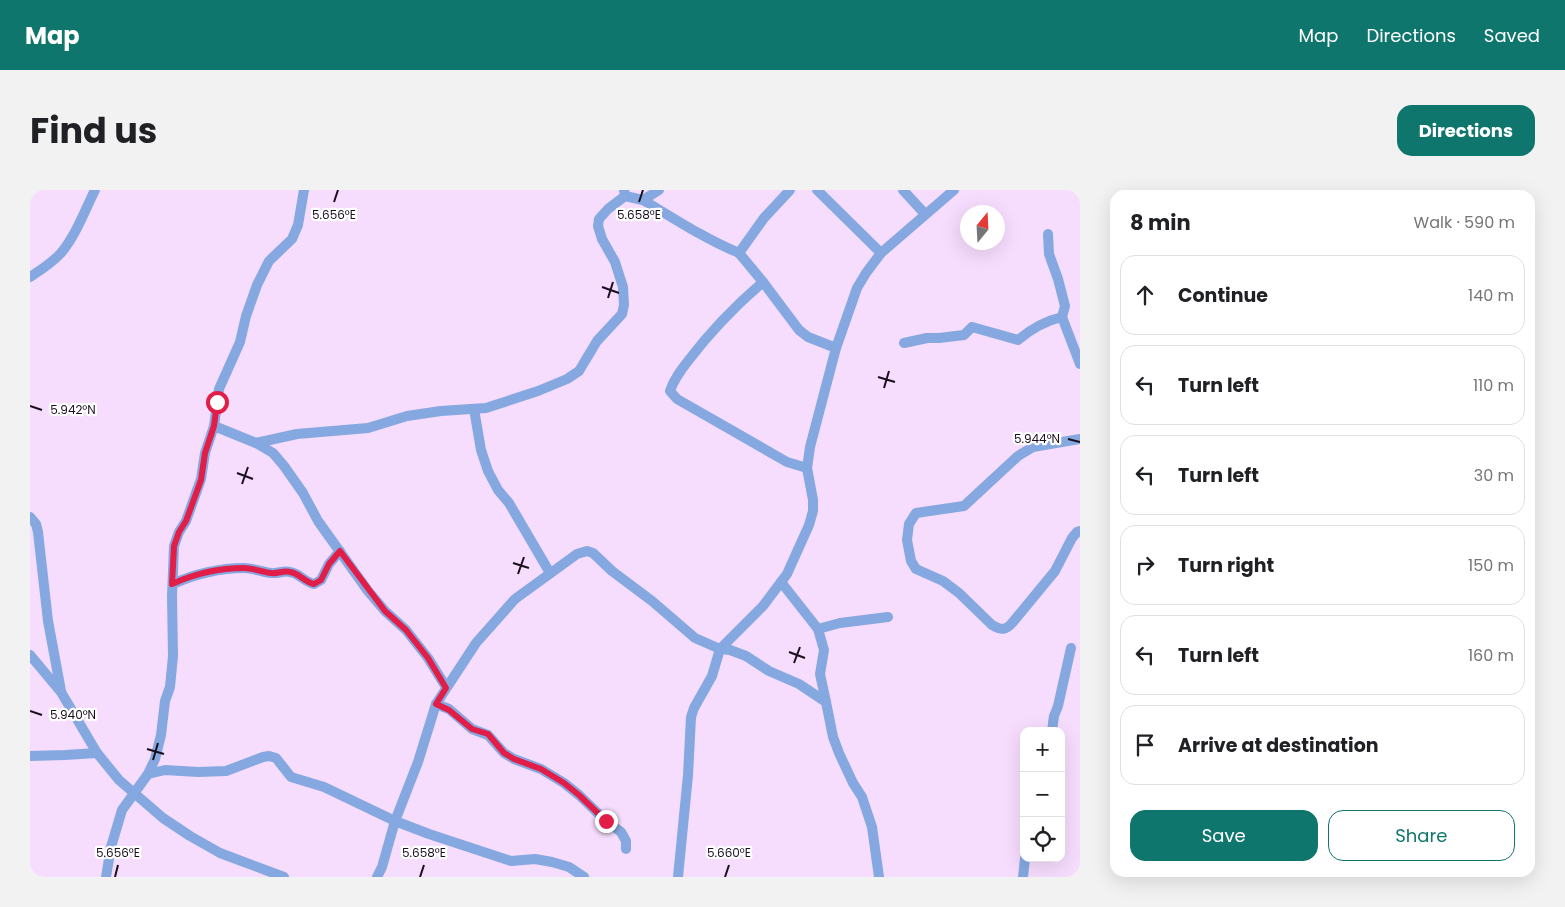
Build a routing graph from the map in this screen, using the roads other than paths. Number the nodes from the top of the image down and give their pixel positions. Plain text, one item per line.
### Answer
1 (95, 190) edge
2 (304, 190) edge
3 (659, 190) edge
4 (790, 190) edge
5 (817, 190) edge
6 (903, 190) edge
7 (954, 190) edge
8 (625, 193) edge
9 (644, 200) junction
10 (925, 214) junction
11 (1048, 234) dead end
12 (738, 253) junction
13 (881, 253) junction
14 (30, 277) edge
15 (763, 282) junction
16 (1062, 317) junction
17 (904, 343) dead end
18 (836, 348) junction
19 (1080, 364) edge
20 (474, 409) junction
21 (214, 426) junction
22 (1080, 439) edge
23 (256, 443) junction
24 (807, 468) junction
25 (30, 517) edge
26 (1080, 531) edge
27 (340, 551) junction
28 (550, 573) junction
29 (781, 582) junction
30 (172, 584) junction
31 (888, 617) dead end
32 (818, 629) junction
33 (1071, 648) dead end
34 (720, 649) junction
35 (30, 655) edge
36 (446, 688) junction
37 (61, 692) junction
38 (826, 702) junction
39 (436, 704) junction
40 (1053, 727) edge
41 (97, 753) junction
42 (30, 756) edge
43 (148, 774) junction
44 (134, 793) junction
45 (395, 822) junction
46 (626, 849) dead end
47 (1025, 862) edge
48 (106, 877) edge
49 (284, 877) edge
50 (378, 877) edge
51 (584, 877) edge
52 (678, 877) edge
53 (879, 877) edge
54 (1023, 877) edge

1 - 14 street
2 - 21 street
3 - 9 street
4 - 12 street
5 - 13 street
6 - 10 street
7 - 10 street
8 - 9 street
8 - 20 street
9 - 12 street
10 - 13 street
11 - 16 street
12 - 15 street
13 - 18 street
15 - 18 street
15 - 24 street
16 - 17 street
16 - 19 street
18 - 24 street
20 - 23 street
20 - 28 street
21 - 23 street
21 - 30 street
22 - 26 street
23 - 27 street
24 - 29 street
25 - 37 street
27 - 30 street
27 - 36 street
28 - 34 street
28 - 36 street
29 - 32 street
29 - 34 street
30 - 43 street
31 - 32 street
32 - 38 street
33 - 40 street
34 - 38 street
34 - 52 street
35 - 37 street
36 - 39 street
37 - 41 street
38 - 53 street
39 - 45 street
39 - 46 street
41 - 42 street
41 - 44 street
43 - 44 street
43 - 45 street
44 - 48 street
44 - 49 street
45 - 50 street
45 - 51 street
47 - 54 street

